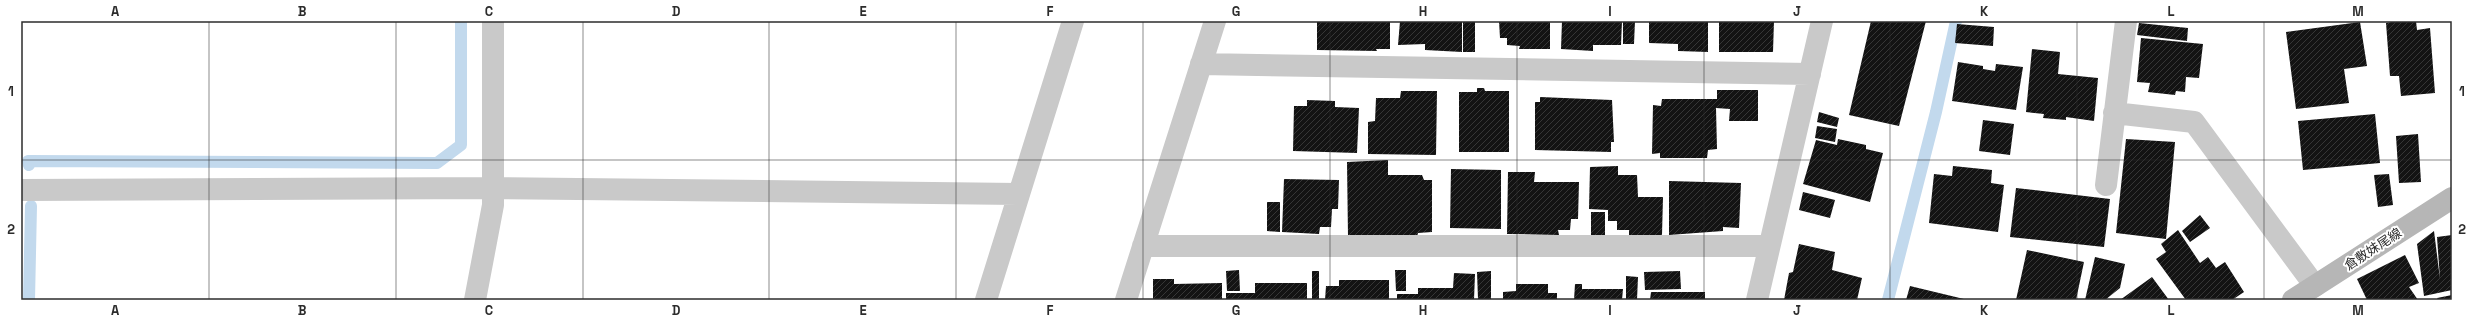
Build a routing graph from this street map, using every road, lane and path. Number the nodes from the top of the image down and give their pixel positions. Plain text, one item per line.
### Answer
1 (493, 21) edge
2 (1073, 21) edge
3 (1215, 21) edge
4 (1822, 21) edge
5 (2126, 21) edge
6 (1201, 64) junction
7 (1810, 74) junction
8 (2114, 113) junction
9 (2106, 185) dead end
10 (493, 188) junction
11 (21, 190) edge
12 (1019, 194) junction
13 (2452, 198) edge
14 (1143, 246) junction
15 (1770, 246) junction
16 (2315, 286) junction
17 (475, 300) edge
18 (986, 300) edge
19 (1126, 300) edge
20 (1757, 300) edge
21 (2293, 300) edge

1 - 10 street
2 - 12 street
3 - 6 street
4 - 7 street
5 - 8 street
6 - 7 street
6 - 14 street
7 - 15 street
8 - 9 street
8 - 16 street
10 - 11 street
10 - 12 street
10 - 17 street
12 - 18 street
13 - 16 main road, 倉敷妹尾線
14 - 15 street
14 - 19 street
15 - 20 street
16 - 21 main road, 倉敷妹尾線

